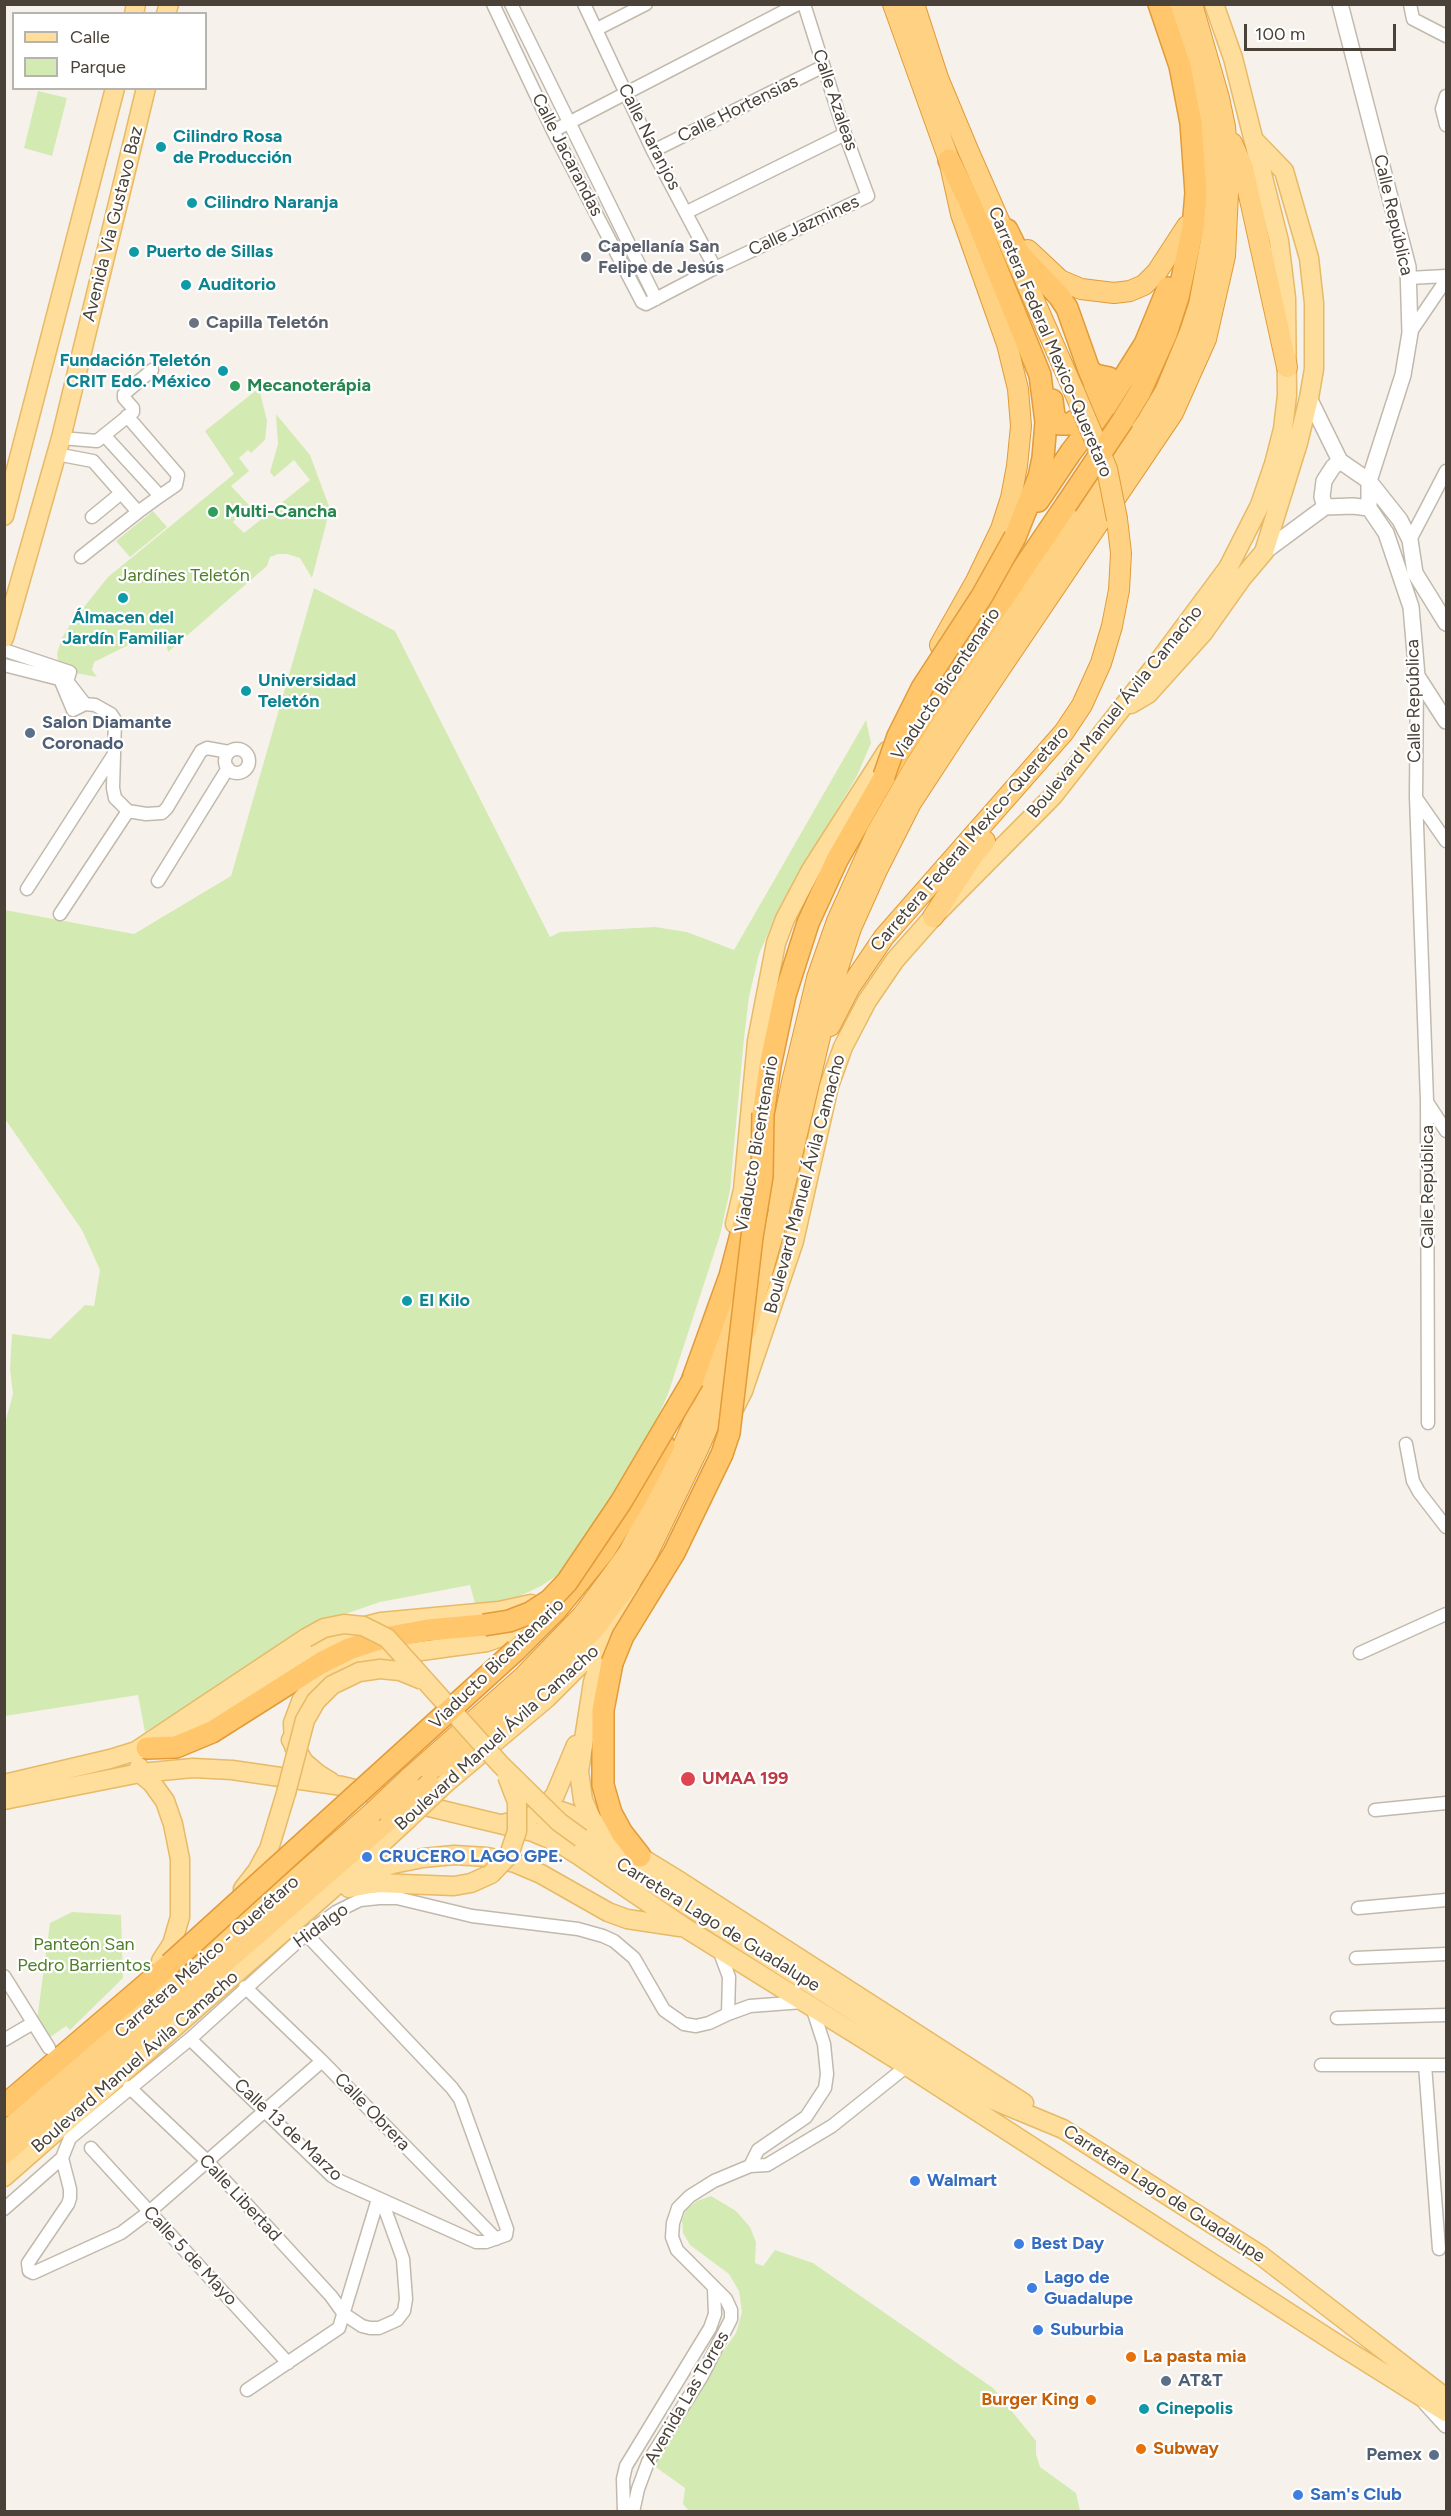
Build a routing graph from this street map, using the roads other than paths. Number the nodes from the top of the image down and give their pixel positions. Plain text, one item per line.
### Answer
1 (493, 4) edge
2 (511, 4) edge
3 (584, 4) edge
4 (646, 4) edge
5 (798, 4) edge
6 (804, 4) edge
7 (893, 4) edge
8 (914, 4) edge
9 (1151, 4) edge
10 (1158, 4) edge
11 (1178, 4) edge
12 (1192, 4) edge
13 (1214, 4) edge
14 (1340, 4) edge
15 (1410, 4) edge
16 (597, 29) junction
17 (1446, 36) edge
18 (822, 67) junction
19 (114, 90) edge
20 (146, 90) edge
21 (626, 93) junction
22 (1446, 96) edge
23 (569, 123) junction
24 (1446, 125) edge
25 (1225, 127) junction
26 (553, 131) junction
27 (845, 134) junction
28 (1253, 139) junction
29 (653, 151) junction
30 (949, 160) junction
31 (868, 196) joint
32 (687, 212) junction
33 (1003, 225) junction
34 (1187, 226) junction
35 (1184, 252) junction
36 (715, 268) junction
37 (1409, 278) junction
38 (1446, 278) edge
39 (650, 302) junction
40 (1021, 326) junction
41 (1410, 333) junction
42 (1143, 341) junction
43 (1287, 367) junction
44 (152, 370) dead end
45 (1089, 370) junction
46 (1109, 378) junction
47 (1309, 398) junction
48 (1107, 411) junction
49 (127, 416) junction
50 (104, 435) junction
51 (58, 446) junction
52 (1340, 461) junction
53 (1446, 471) edge
54 (1369, 481) junction
55 (120, 494) junction
56 (160, 496) junction
57 (1325, 507) junction
58 (1369, 508) junction
59 (138, 512) junction
60 (4, 516) edge
61 (92, 517) dead end
62 (1015, 537) junction
63 (1410, 540) junction
64 (1264, 552) junction
65 (81, 557) dead end
66 (1446, 623) edge
67 (4, 638) edge
68 (4, 650) edge
69 (4, 665) edge
70 (1417, 676) junction
71 (64, 677) junction
72 (85, 704) junction
73 (1119, 711) junction
74 (1446, 721) edge
75 (1064, 732) junction
76 (229, 752) junction
77 (887, 752) junction
78 (115, 753) junction
79 (228, 768) junction
80 (884, 776) junction
81 (1416, 797) junction
82 (128, 811) junction
83 (1446, 841) edge
84 (158, 881) dead end
85 (27, 889) dead end
86 (60, 914) dead end
87 (933, 917) junction
88 (813, 1061) junction
89 (1427, 1101) junction
90 (764, 1113) junction
91 (1446, 1131) edge
92 (693, 1380) junction
93 (1428, 1423) dead end
94 (1406, 1444) dead end
95 (1446, 1527) edge
96 (569, 1587) junction
97 (1446, 1614) edge
98 (536, 1624) junction
99 (607, 1651) junction
100 (1360, 1653) dead end
101 (303, 1676) junction
102 (428, 1684) junction
103 (603, 1719) junction
104 (584, 1730) junction
105 (294, 1747) junction
106 (141, 1749) junction
107 (592, 1757) junction
108 (500, 1764) junction
109 (140, 1773) junction
110 (408, 1779) joint
111 (438, 1783) junction
112 (4, 1784) edge
113 (340, 1794) junction
114 (4, 1800) edge
115 (1446, 1803) edge
116 (609, 1806) junction
117 (1375, 1810) dead end
118 (390, 1817) junction
119 (494, 1822) junction
120 (609, 1836) junction
121 (552, 1840) junction
122 (640, 1856) junction
123 (340, 1882) junction
124 (243, 1889) junction
125 (320, 1900) junction
126 (1446, 1900) edge
127 (1358, 1908) dead end
128 (687, 1929) junction
129 (306, 1934) junction
130 (717, 1947) junction
131 (1446, 1954) edge
132 (1356, 1958) dead end
133 (165, 1962) junction
134 (4, 1976) edge
135 (245, 1988) junction
136 (808, 2005) junction
137 (728, 2014) junction
138 (1446, 2015) edge
139 (1337, 2018) dead end
140 (33, 2023) junction
141 (190, 2038) junction
142 (4, 2040) edge
143 (49, 2049) dead end
144 (322, 2061) junction
145 (1321, 2065) dead end
146 (1425, 2065) junction
147 (1446, 2065) edge
148 (907, 2066) junction
149 (129, 2087) junction
150 (4, 2096) edge
151 (4, 2106) edge
152 (266, 2111) junction
153 (1063, 2129) junction
154 (4, 2133) edge
155 (92, 2148) dead end
156 (4, 2154) edge
157 (62, 2158) junction
158 (206, 2160) junction
159 (750, 2166) junction
160 (4, 2177) edge
161 (380, 2200) junction
162 (4, 2209) edge
163 (149, 2212) junction
164 (496, 2239) junction
165 (1439, 2249) dead end
166 (714, 2289) junction
167 (344, 2314) junction
168 (288, 2362) junction
169 (247, 2390) dead end
170 (1433, 2392) edge
171 (1446, 2398) edge
172 (1446, 2412) edge
173 (1446, 2425) edge
174 (624, 2511) edge
175 (633, 2511) edge

1 - 26 street, Calle Jacarandas
2 - 23 street, Calle Jacarandas
3 - 16 street, Calle Naranjos
4 - 16 street
5 - 21 street
6 - 18 street, Calle Azaleas
7 - 30 highway, Carretera Federal Mexico-Queretaro
8 - 33 highway, Carretera Federal Mexico-Queretaro
9 - 34 main road
10 - 80 highway, Viaducto Bicentenario, bridge
11 - 110 highway, Boulevard Manuel Ávila Camacho
12 - 25 highway, Boulevard Manuel Ávila Camacho
13 - 28 main road, Boulevard Manuel Ávila Camacho
14 - 37 street, Calle República
15 - 17 street
16 - 21 street, Calle Naranjos
18 - 27 street, Calle Azaleas
18 - 29 street, Calle Hortensias
19 - 60 main road, Avenida Via Gustavo Baz
20 - 51 main road, Avenida Via Gustavo Baz
21 - 23 street
21 - 29 street, Calle Naranjos
22 - 24 street
23 - 26 street
23 - 39 street, Calle Jacarandas
25 - 43 highway
25 - 88 highway, Boulevard Manuel Ávila Camacho
26 - 39 street, Calle Jacarandas
27 - 31 street, Calle Azaleas
27 - 32 street
28 - 43 main road, Boulevard Manuel Ávila Camacho
28 - 47 main road
29 - 32 street, Calle Naranjos
30 - 40 highway
30 - 77 highway, Carretera Federal Mexico-Queretaro
31 - 36 street, Calle Jazmines
32 - 36 street, Calle Naranjos
33 - 34 highway
33 - 45 highway
33 - 75 highway, Carretera Federal Mexico-Queretaro, bridge
34 - 35 main road
35 - 42 highway
35 - 48 main road
36 - 39 street, Calle Jazmines
37 - 38 street
37 - 41 street, Calle República
38 - 41 street
40 - 45 highway
40 - 62 highway
41 - 54 street, Calle República
42 - 46 highway
42 - 48 highway
43 - 73 main road, Boulevard Manuel Ávila Camacho
44 - 49 street
45 - 46 highway
46 - 48 highway
47 - 52 street
47 - 64 main road
48 - 62 highway
48 - 77 main road
49 - 50 street
49 - 56 street
50 - 51 street
50 - 56 street
51 - 55 street
51 - 67 main road, Avenida Via Gustavo Baz
52 - 54 street
52 - 57 street
53 - 63 street
54 - 58 street, Calle República
54 - 63 street
55 - 59 street
55 - 61 street
56 - 59 street
57 - 58 street
57 - 64 street
58 - 70 street, Calle República
59 - 65 street
62 - 80 highway, bridge
63 - 66 street
64 - 73 main road
68 - 71 street
69 - 71 street
70 - 74 street
70 - 81 street, Calle República
71 - 72 street
71 - 72 street
72 - 78 street
73 - 87 main road, Boulevard Manuel Ávila Camacho
75 - 87 highway
75 - 88 highway, Carretera Federal Mexico-Queretaro
76 - 79 street
76 - 79 street
76 - 82 street
77 - 96 main road
78 - 82 street
78 - 85 street
79 - 84 street
80 - 90 highway, Viaducto Bicentenario
81 - 83 street
81 - 89 street, Calle República
82 - 86 street
87 - 99 main road, Boulevard Manuel Ávila Camacho
88 - 111 highway, Boulevard Manuel Ávila Camacho
89 - 91 street
89 - 93 street, Calle República
90 - 92 highway, Viaducto Bicentenario, bridge
90 - 99 highway, bridge
92 - 101 highway, bridge
92 - 133 highway, Viaducto Bicentenario, bridge
94 - 95 street
96 - 98 main road
96 - 106 main road
97 - 100 street
98 - 105 main road
98 - 113 main road
99 - 103 highway
99 - 104 main road
99 - 107 main road
99 - 111 main road, Boulevard Manuel Ávila Camacho
101 - 105 main road
101 - 106 highway
102 - 106 main road, Carretera Lago de Guadalupe, bridge
102 - 108 main road, Carretera Lago de Guadalupe, bridge
102 - 124 main road, bridge
103 - 107 highway
103 - 116 highway
104 - 119 main road
104 - 120 main road
105 - 113 main road
106 - 109 main road
106 - 112 main road, Carretera Lago de Guadalupe
107 - 116 main road
108 - 125 main road, bridge
108 - 153 main road, Carretera Lago de Guadalupe, bridge
109 - 113 main road, Carretera Lago de Guadalupe
109 - 114 main road, Carretera Lago de Guadalupe
109 - 133 main road
110 - 118 highway, Carretera México - Querétaro, bridge
111 - 118 highway, Carretera México - Querétaro, bridge
113 - 119 main road, Carretera Lago de Guadalupe
113 - 124 main road
115 - 117 street
116 - 122 highway
118 - 123 main road, Boulevard Manuel Ávila Camacho
118 - 154 highway, Carretera México - Querétaro
118 - 156 highway, Carretera México - Querétaro
119 - 121 main road, Carretera Lago de Guadalupe
120 - 121 main road
120 - 122 main road
121 - 128 main road, Carretera Lago de Guadalupe
122 - 153 main road
123 - 125 main road, Boulevard Manuel Ávila Camacho
123 - 128 main road
124 - 133 main road
125 - 160 main road, Boulevard Manuel Ávila Camacho
126 - 127 street
128 - 130 main road, Carretera Lago de Guadalupe
129 - 135 street, Hidalgo
129 - 137 street, Hidalgo
129 - 164 street
130 - 136 main road, Carretera Lago de Guadalupe
130 - 137 street
131 - 132 street
133 - 150 main road
133 - 151 highway, Viaducto Bicentenario
134 - 140 street
135 - 141 street, Hidalgo
135 - 144 street, Calle Obrera
136 - 137 street, Hidalgo
136 - 148 main road, Carretera Lago de Guadalupe
136 - 159 street, Avenida Las Torres
138 - 139 street
140 - 142 street
140 - 143 street
141 - 149 street, Hidalgo
141 - 152 street, Calle 13 de Marzo
144 - 152 street
144 - 164 street, Calle Obrera
145 - 146 street
146 - 147 street
146 - 165 street
148 - 159 street, Avenida Las Torres
148 - 170 main road, Carretera Lago de Guadalupe
149 - 157 street, Hidalgo
149 - 158 street, Calle Libertad
152 - 158 street
152 - 161 street, Calle 13 de Marzo
153 - 170 main road, Carretera Lago de Guadalupe
155 - 163 street, Calle 5 de Mayo
157 - 162 street, Hidalgo
157 - 163 street
158 - 163 street
158 - 167 street, Calle Libertad
159 - 166 street, Avenida Las Torres
161 - 164 street, Calle 13 de Marzo
161 - 167 street
161 - 167 street
163 - 168 street, Calle 5 de Mayo
166 - 174 street, Avenida Las Torres
166 - 175 street, Avenida Las Torres
167 - 168 street
168 - 169 street
170 - 171 main road
170 - 172 main road
170 - 173 street, Carretera Lago de Guadalupe

